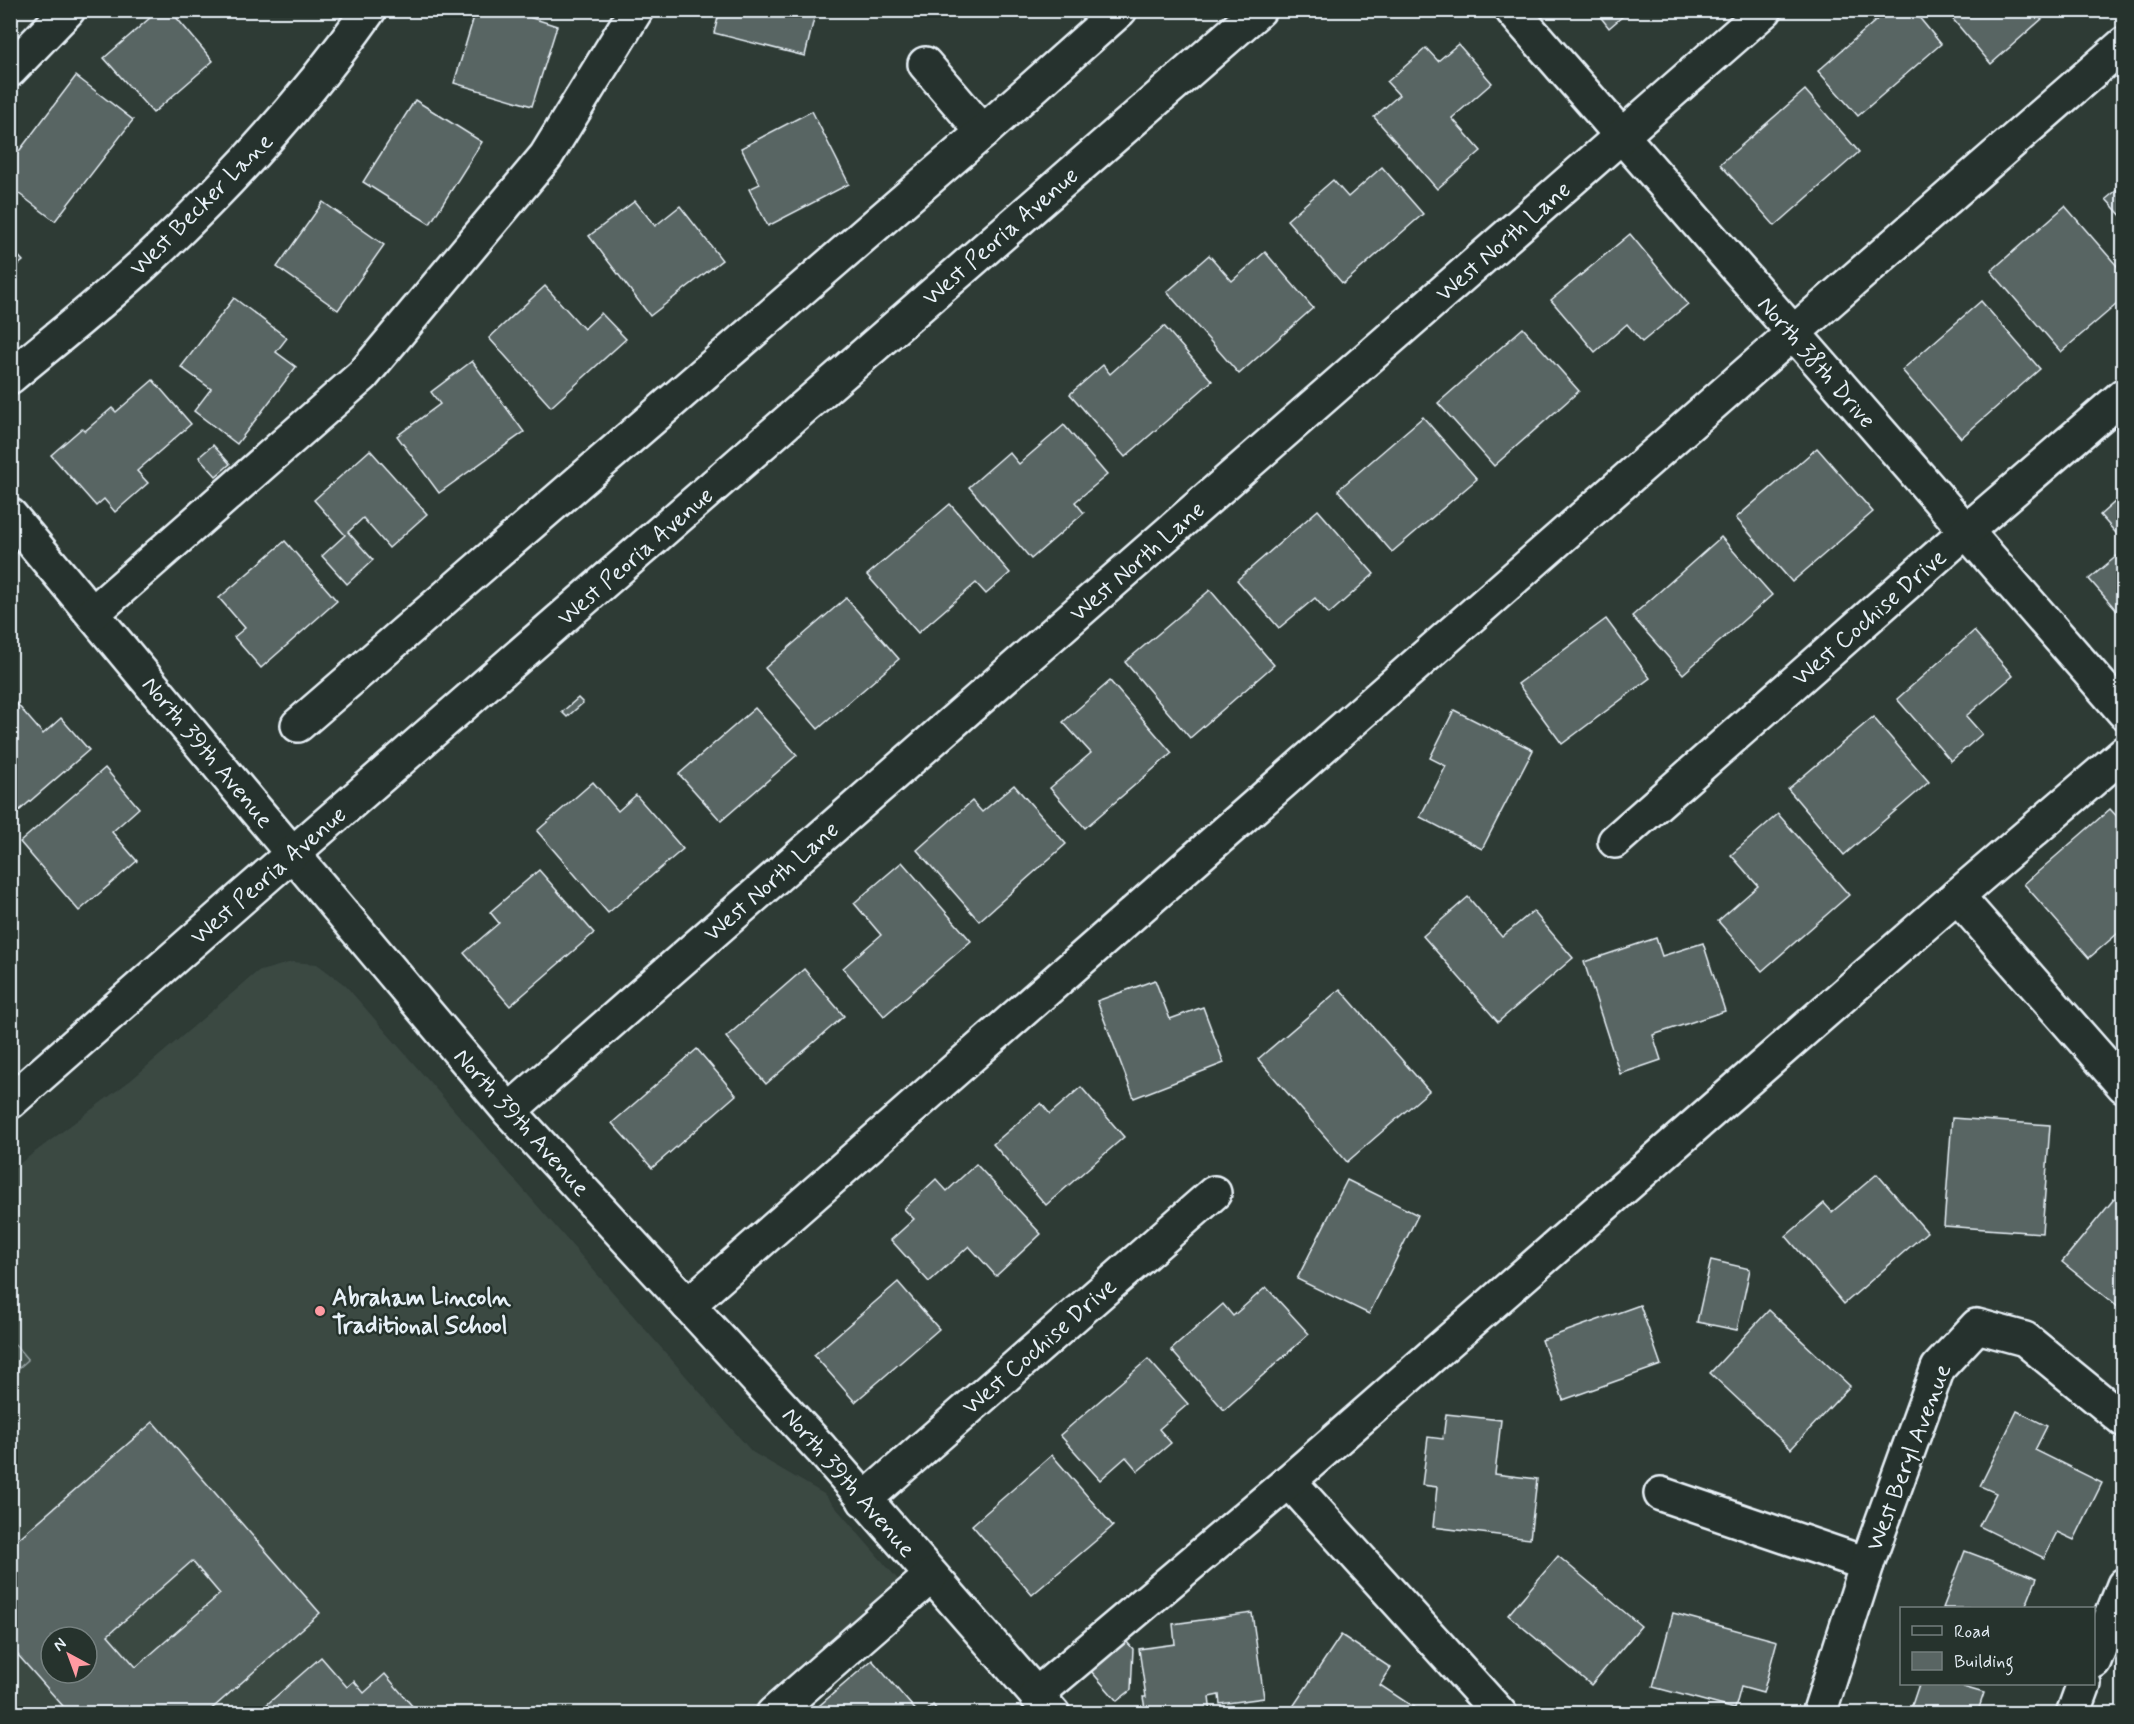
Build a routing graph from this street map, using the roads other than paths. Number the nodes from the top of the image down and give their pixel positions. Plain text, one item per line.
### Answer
1 (68, 10) edge
2 (369, 10) edge
3 (636, 10) edge
4 (1120, 10) edge
5 (1259, 10) edge
6 (1512, 10) edge
7 (1765, 10) edge
8 (2124, 44) edge
9 (925, 64) dead end
10 (10, 70) edge
11 (983, 132) junction
12 (1621, 137) junction
13 (1793, 333) junction
14 (10, 377) edge
15 (2124, 395) edge
16 (10, 515) edge
17 (1965, 532) junction
18 (93, 613) junction
19 (2124, 712) edge
20 (298, 725) dead end
21 (2124, 753) edge
22 (1615, 841) dead end
23 (293, 854) junction
24 (1957, 896) junction
25 (2124, 1086) edge
26 (10, 1101) edge
27 (509, 1111) junction
28 (1214, 1193) dead end
29 (688, 1305) junction
30 (2124, 1420) edge
31 (1288, 1481) junction
32 (1661, 1494) dead end
33 (864, 1500) junction
34 (1867, 1564) junction
35 (931, 1576) junction
36 (2124, 1585) edge
37 (2095, 1658) edge
38 (2083, 1685) edge
39 (1044, 1704) edge
40 (773, 1713) edge
41 (1500, 1713) edge
42 (1819, 1713) edge
43 (2073, 1713) edge

1 - 10 street
2 - 14 street, West Becker Lane
3 - 18 street
4 - 11 street
5 - 23 street, West Peoria Avenue
6 - 12 street, North 38th Drive
7 - 12 street, West North Lane
8 - 13 street
9 - 11 street
11 - 20 street
12 - 13 street, North 38th Drive
12 - 27 street, West North Lane
13 - 17 street, North 38th Drive
13 - 29 street
15 - 17 street, West Cochise Drive
16 - 18 street, North 39th Avenue
17 - 19 street, North 38th Drive
17 - 22 street, West Cochise Drive
18 - 23 street, North 39th Avenue
21 - 24 street
23 - 26 street, West Peoria Avenue
23 - 27 street, North 39th Avenue
24 - 25 street
24 - 31 street
27 - 29 street, North 39th Avenue
28 - 33 street, West Cochise Drive
29 - 33 street, North 39th Avenue
30 - 34 street, West Beryl Avenue
31 - 39 street
31 - 41 street
32 - 34 street, West Beryl Avenue
33 - 35 street, North 39th Avenue
34 - 42 street, West Beryl Avenue
35 - 39 street, North 39th Avenue
35 - 40 street
36 - 37 street
38 - 43 street

